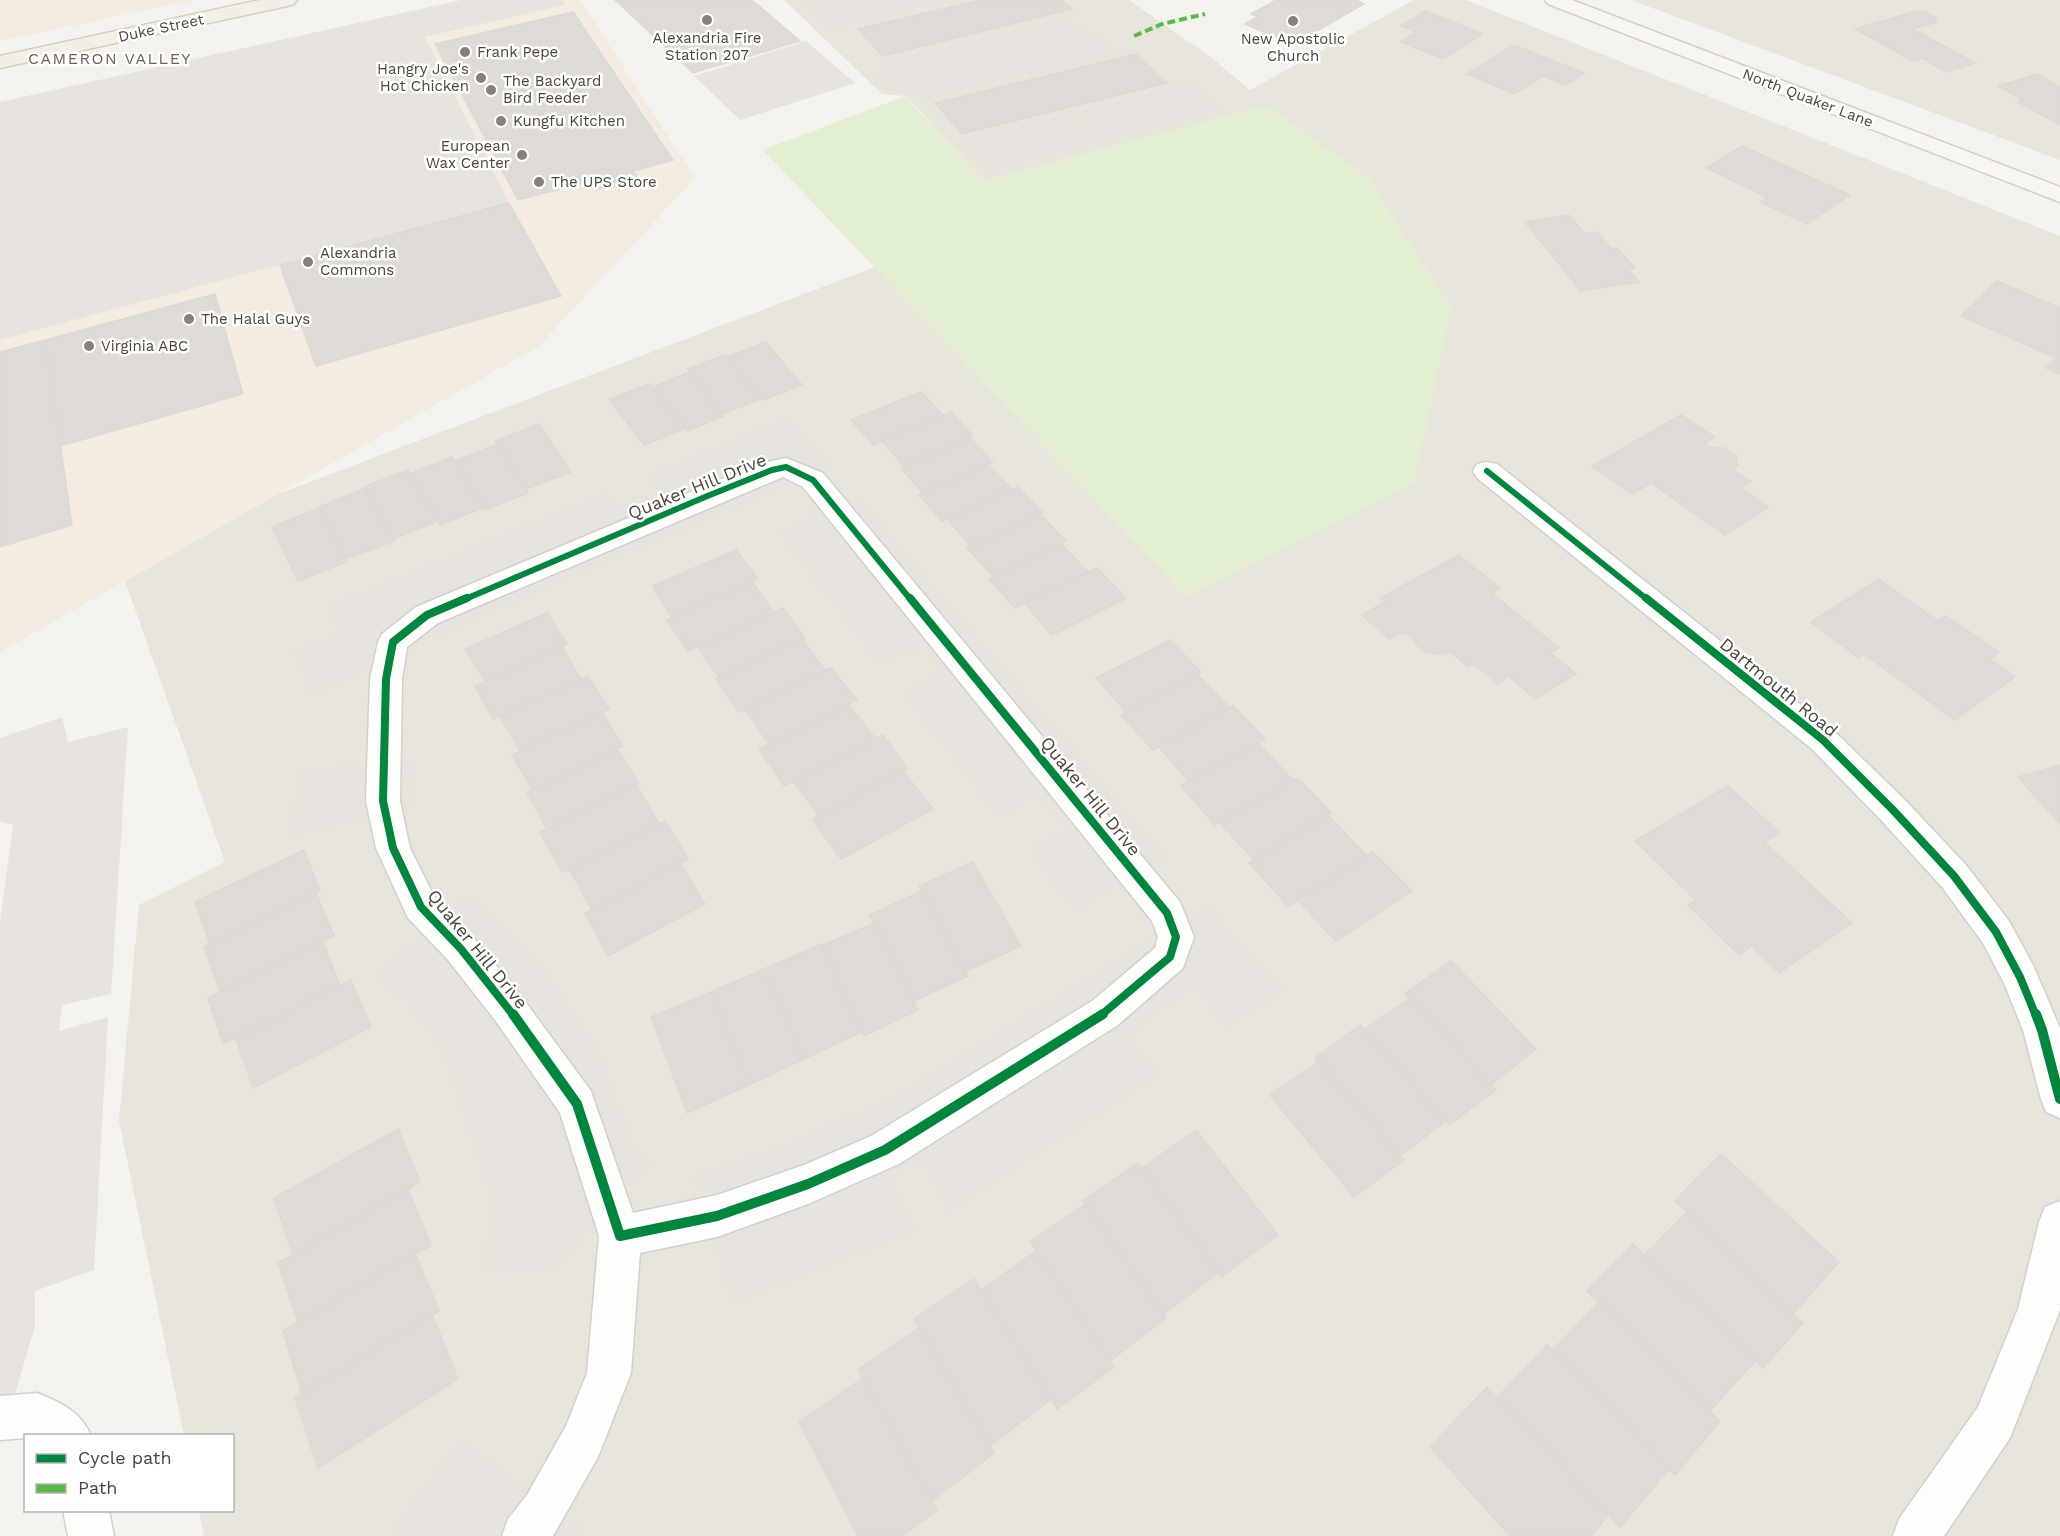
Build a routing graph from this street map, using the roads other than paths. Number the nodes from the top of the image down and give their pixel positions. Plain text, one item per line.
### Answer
1 (287, 0) edge
2 (1555, 0) edge
3 (0, 62) edge
4 (2060, 195) edge
5 (1487, 471) dead end
6 (2060, 1099) edge
7 (2060, 1222) edge
8 (621, 1236) junction
9 (0, 1418) edge
10 (66, 1434) edge
11 (86, 1512) edge
12 (91, 1536) edge
13 (525, 1536) edge
14 (1916, 1536) edge

1 - 3 main road, Duke Street
2 - 4 main road, North Quaker Lane
5 - 6 street, Dartmouth Road
7 - 14 street
8 - 8 street, Quaker Hill Drive
8 - 13 street, Quaker Hill Drive
9 - 10 street
11 - 12 street

